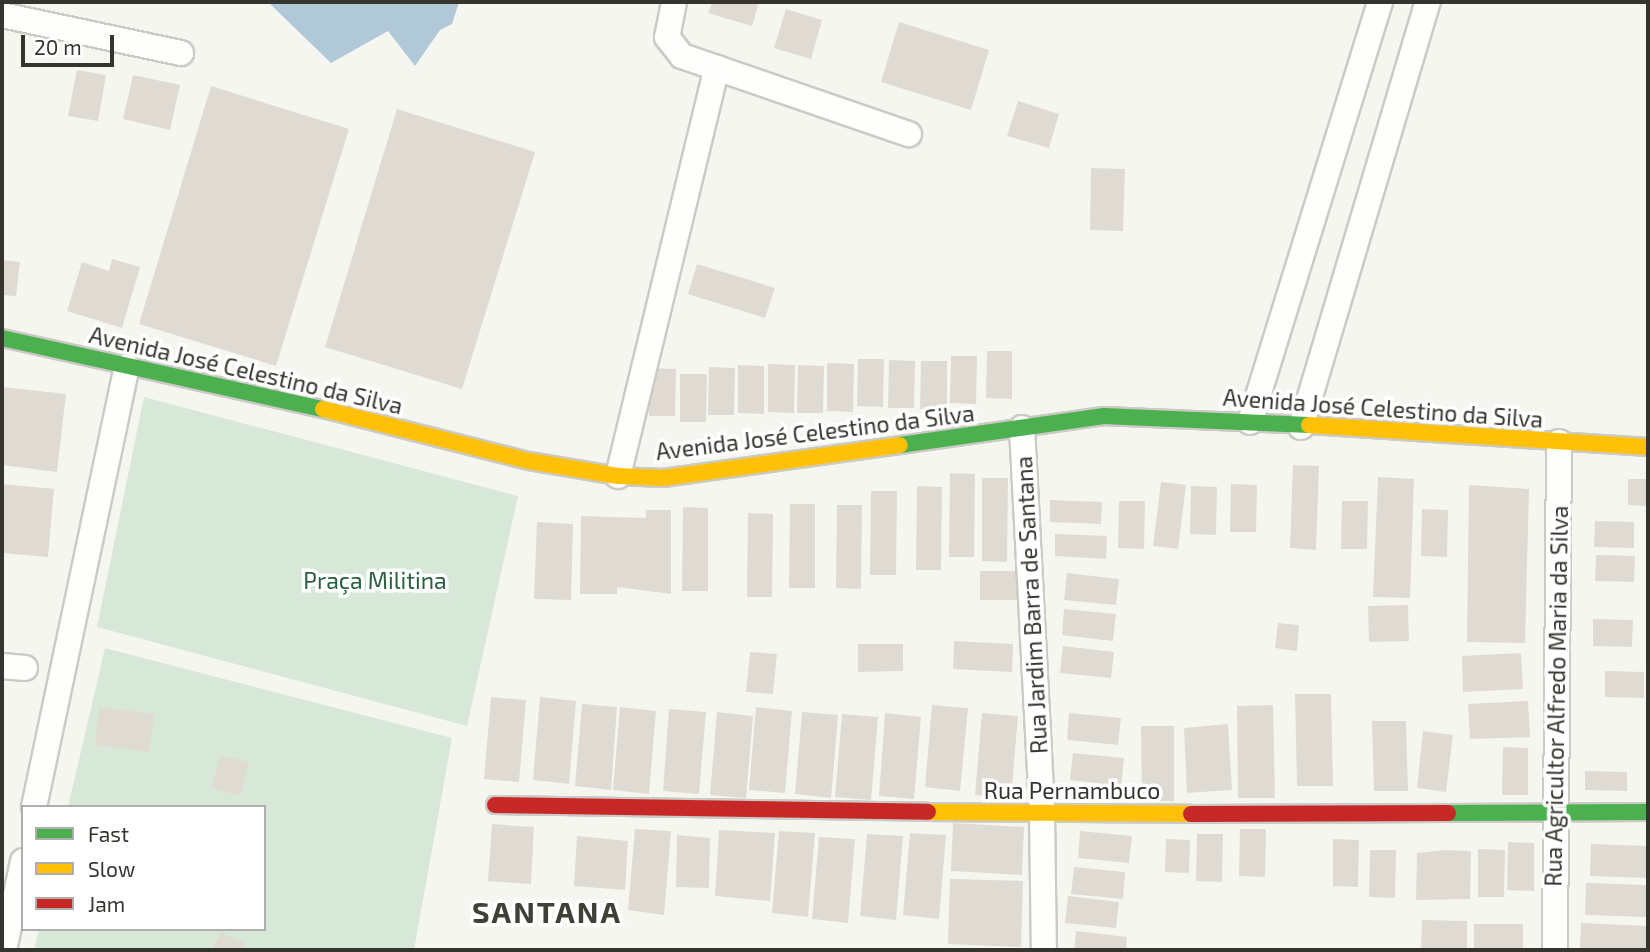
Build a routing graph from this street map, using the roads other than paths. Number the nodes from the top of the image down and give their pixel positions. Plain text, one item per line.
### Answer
1 (674, 2) edge
2 (1380, 2) edge
3 (1427, 2) edge
4 (2, 16) edge
5 (181, 53) dead end
6 (717, 68) junction
7 (909, 134) dead end
8 (2, 338) edge
9 (127, 367) junction
10 (1250, 422) junction
11 (1301, 427) junction
12 (1022, 428) junction
13 (1559, 442) junction
14 (1648, 447) edge
15 (618, 476) junction
16 (34, 805) edge
17 (495, 805) dead end
18 (1553, 812) junction
19 (1648, 812) edge
20 (1042, 814) junction
21 (21, 870) edge
22 (4, 950) edge
23 (1044, 950) edge
24 (1555, 950) edge

1 - 6 street
2 - 10 street
3 - 11 street
4 - 5 street
6 - 7 street
6 - 15 street
8 - 9 street, Avenida José Celestino da Silva
9 - 15 street, Avenida José Celestino da Silva
9 - 16 street
10 - 11 street, Avenida José Celestino da Silva
10 - 12 street, Avenida José Celestino da Silva
11 - 13 street, Avenida José Celestino da Silva
12 - 15 street, Avenida José Celestino da Silva
12 - 20 street, Rua Jardim Barra de Santana
13 - 14 street, Avenida José Celestino da Silva
13 - 18 street, Rua Agricultor Alfredo Maria da Silva
17 - 20 street, Rua Pernambuco
18 - 19 street, Rua Pernambuco
18 - 20 street, Rua Pernambuco
18 - 24 street, Rua Agricultor Alfredo Maria da Silva
20 - 23 street, Rua Jardim Barra de Santana
21 - 22 street

